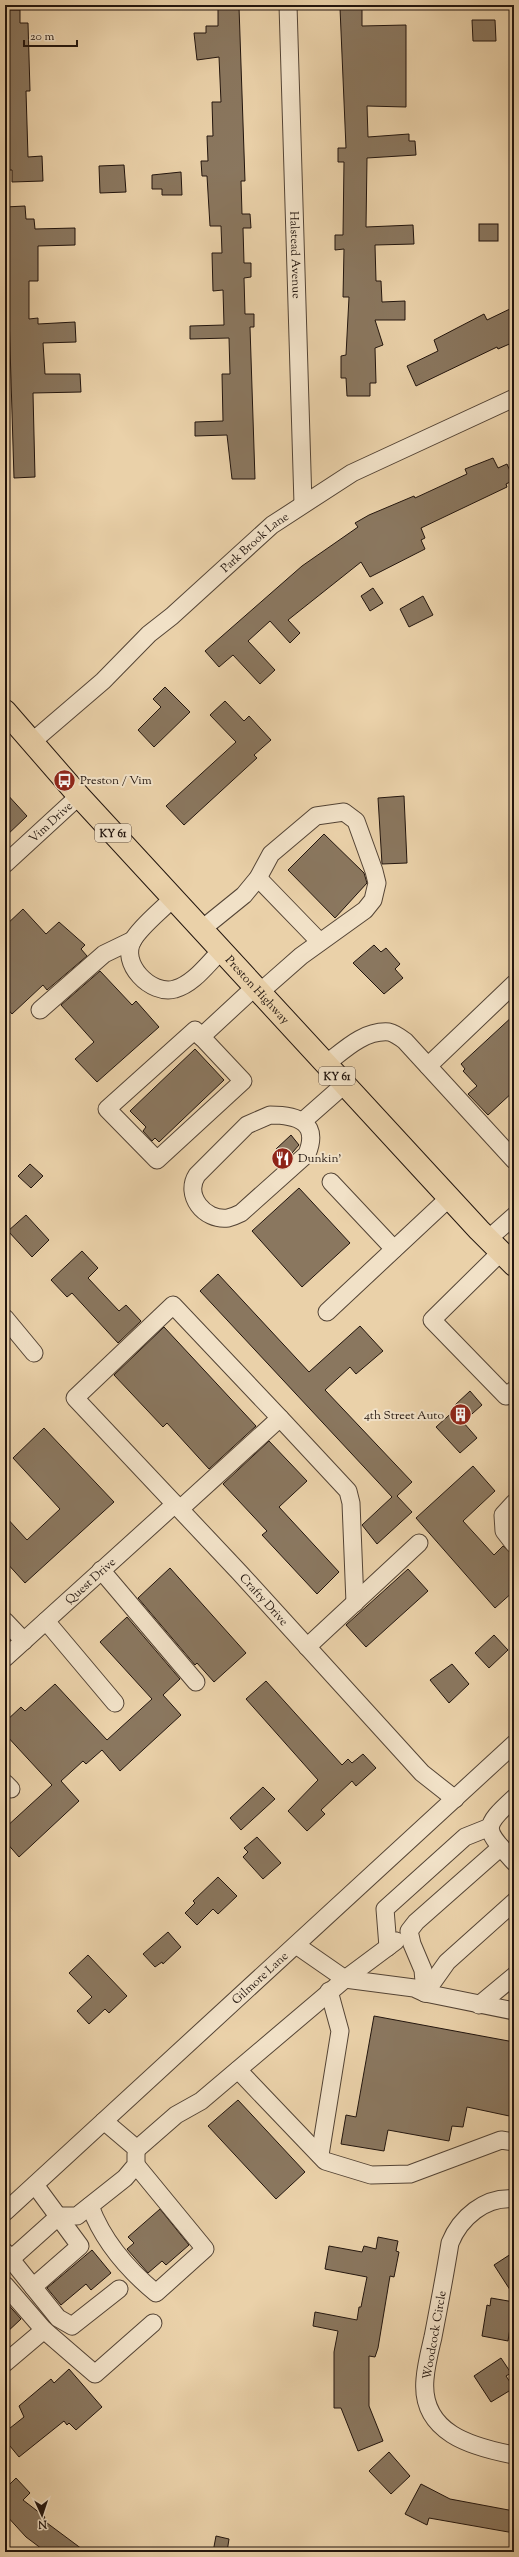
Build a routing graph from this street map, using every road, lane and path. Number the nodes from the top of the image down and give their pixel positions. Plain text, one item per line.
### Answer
1 (288, 5) edge
2 (514, 398) edge
3 (303, 504) junction
4 (5, 711) edge
5 (33, 741) junction
6 (79, 796) junction
7 (5, 864) edge
8 (258, 878) junction
9 (173, 898) junction
10 (202, 929) junction
11 (133, 940) junction
12 (320, 942) junction
13 (222, 950) junction
14 (514, 984) edge
15 (257, 990) junction
16 (40, 1010) dead end
17 (201, 1037) junction
18 (326, 1064) junction
19 (428, 1066) junction
20 (345, 1084) junction
21 (302, 1121) junction
22 (514, 1160) edge
23 (331, 1182) dead end
24 (449, 1198) junction
25 (514, 1216) edge
26 (394, 1248) junction
27 (501, 1252) edge
28 (327, 1312) dead end
29 (5, 1318) edge
30 (34, 1353) dead end
31 (514, 1390) edge
32 (280, 1418) junction
33 (514, 1503) edge
34 (177, 1506) junction
35 (419, 1544) dead end
36 (514, 1544) edge
37 (101, 1570) junction
38 (355, 1603) junction
39 (5, 1620) edge
40 (46, 1621) junction
41 (24, 1641) junction
42 (307, 1647) junction
43 (5, 1658) edge
44 (196, 1682) dead end
45 (115, 1703) dead end
46 (514, 1744) edge
47 (514, 1798) edge
48 (455, 1799) junction
49 (490, 1827) junction
50 (501, 1847) junction
51 (514, 1862) edge
52 (514, 1902) edge
53 (409, 1931) junction
54 (296, 1945) junction
55 (388, 1947) junction
56 (514, 1976) edge
57 (345, 1979) junction
58 (329, 1991) junction
59 (425, 1993) junction
60 (479, 2005) junction
61 (514, 2011) edge
62 (238, 2070) junction
63 (104, 2121) junction
64 (514, 2142) edge
65 (320, 2155) junction
66 (136, 2157) junction
67 (35, 2185) junction
68 (514, 2199) edge
69 (90, 2206) junction
70 (5, 2212) edge
71 (59, 2216) junction
72 (8, 2256) edge
73 (5, 2286) edge
74 (33, 2287) junction
75 (119, 2289) dead end
76 (153, 2323) dead end
77 (44, 2330) junction
78 (5, 2363) edge
79 (514, 2454) edge

1 - 3 street, Halstead Avenue
2 - 3 street, Park Brook Lane
3 - 5 street, Park Brook Lane
4 - 5 main road, Preston Highway / KY 61
5 - 6 main road, Preston Highway / KY 61
6 - 7 street, Vim Drive
6 - 9 main road, Preston Highway / KY 61
8 - 10 street
8 - 12 street
8 - 12 street
9 - 10 main road, Preston Highway / KY 61
9 - 11 street
10 - 13 main road, Preston Highway / KY 61
11 - 13 street
11 - 16 street
12 - 15 street
13 - 15 main road, Preston Highway / KY 61
14 - 19 street
15 - 17 street
15 - 18 main road, Preston Highway / KY 61
17 - 17 street
18 - 19 street
18 - 20 main road, Preston Highway / KY 61
19 - 22 street
20 - 21 street
20 - 24 main road, Preston Highway / KY 61
21 - 21 street
23 - 26 street
24 - 26 street
24 - 27 main road, Preston Highway / KY 61
25 - 27 street
26 - 28 street
27 - 31 street
29 - 30 street
32 - 34 street, Quest Drive
32 - 34 street, Crafty Drive
32 - 38 street
33 - 36 street
34 - 37 street, Quest Drive
34 - 42 street, Crafty Drive
35 - 38 street
37 - 40 street, Quest Drive
37 - 44 street
38 - 42 street
39 - 41 street
40 - 41 street, Quest Drive
40 - 45 street
41 - 43 street, Quest Drive
42 - 48 street, Crafty Drive
46 - 48 street, Gilmore Lane
47 - 49 street
48 - 54 street, Gilmore Lane
49 - 50 street
49 - 55 street
50 - 51 street
50 - 53 street
52 - 59 street
53 - 55 street
53 - 59 street
54 - 57 street
54 - 63 street, Gilmore Lane
55 - 57 street
56 - 60 street
57 - 58 street
57 - 59 street
58 - 62 street
58 - 65 street
59 - 60 street
60 - 61 street
62 - 65 street
62 - 66 street
63 - 66 street
63 - 67 street, Gilmore Lane
64 - 65 street
66 - 69 street
66 - 69 street
67 - 70 street, Gilmore Lane
67 - 71 street
68 - 79 street, Woodcock Circle
69 - 71 street
71 - 72 street
71 - 74 street
72 - 74 street
73 - 77 street
74 - 75 street
76 - 77 street
77 - 78 street

